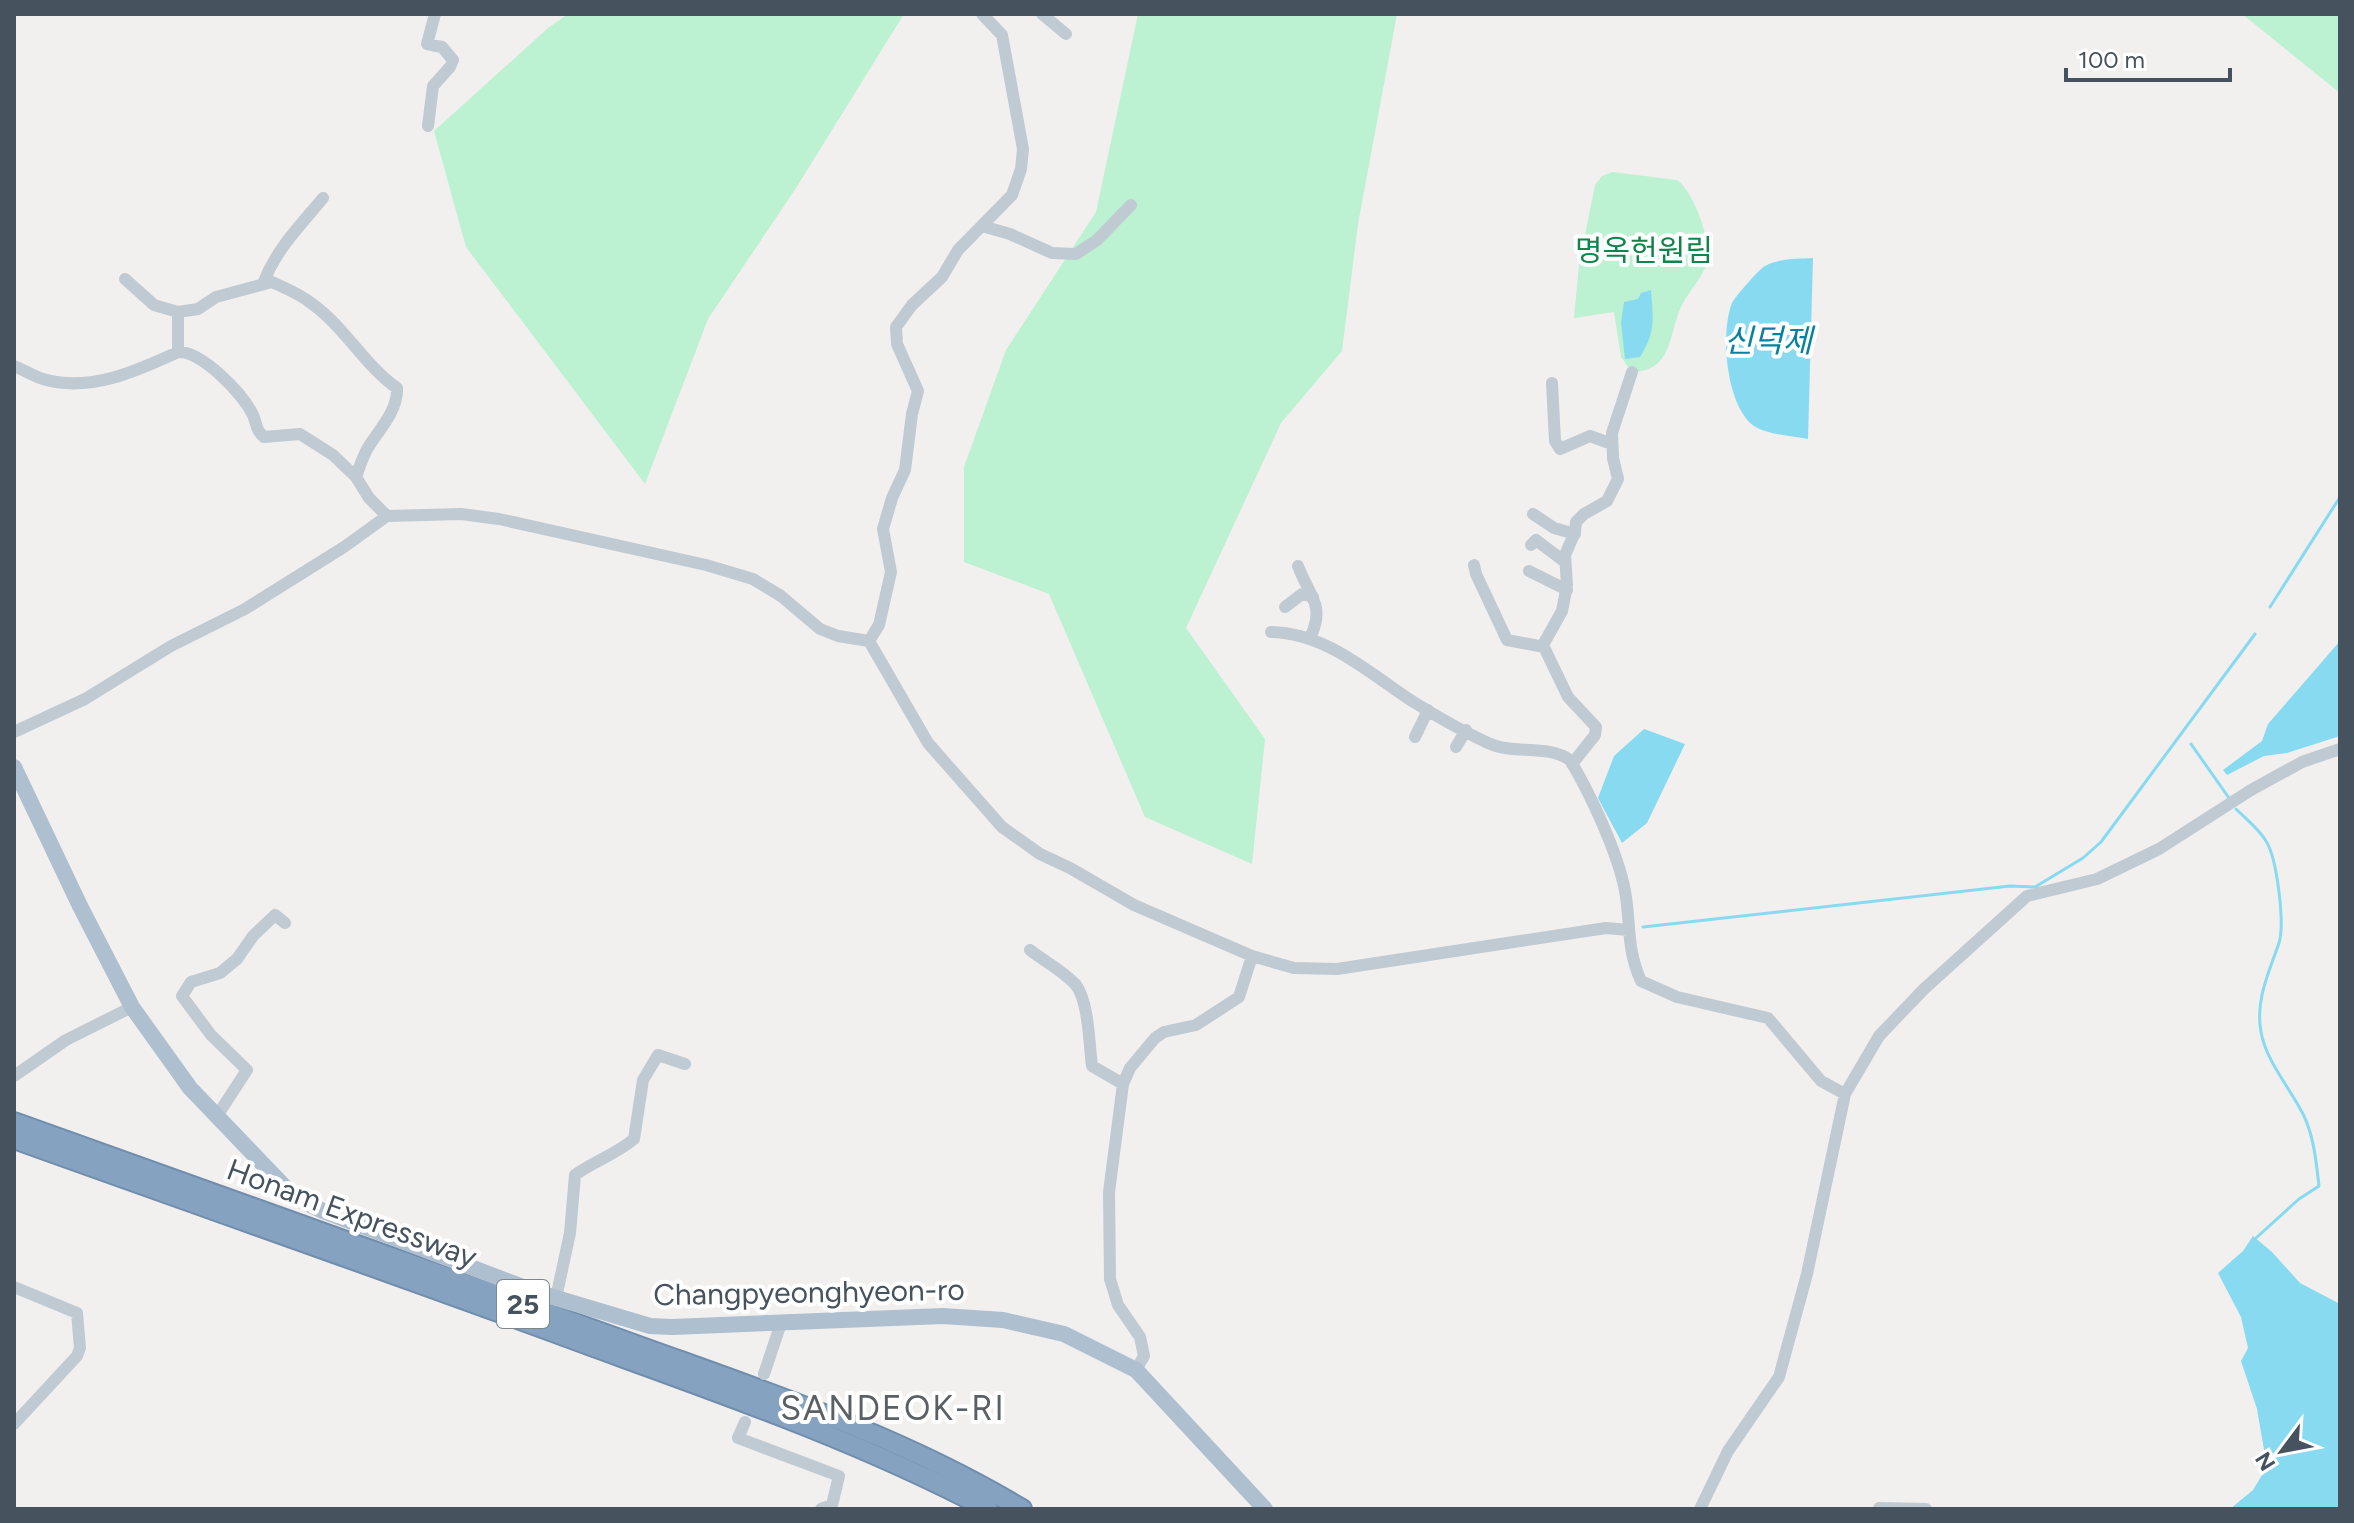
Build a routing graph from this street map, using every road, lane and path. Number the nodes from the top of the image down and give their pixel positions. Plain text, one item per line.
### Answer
1 (435, 14) edge
2 (982, 14) edge
3 (1042, 14) edge
4 (1066, 34) dead end
5 (428, 126) dead end
6 (323, 198) dead end
7 (1131, 205) dead end
8 (982, 226) junction
9 (125, 279) dead end
10 (263, 284) junction
11 (178, 312) junction
12 (178, 352) junction
13 (14, 366) edge
14 (1632, 372) dead end
15 (1552, 383) dead end
16 (1612, 444) junction
17 (356, 477) junction
18 (1533, 514) dead end
19 (387, 516) junction
20 (1575, 534) junction
21 (1531, 545) dead end
22 (1565, 562) junction
23 (1474, 565) dead end
24 (1298, 566) dead end
25 (1529, 571) dead end
26 (1567, 590) junction
27 (1313, 597) junction
28 (1285, 607) dead end
29 (1271, 632) dead end
30 (1310, 638) junction
31 (869, 641) junction
32 (1544, 647) junction
33 (1428, 710) junction
34 (1466, 730) junction
35 (14, 732) edge
36 (1415, 737) dead end
37 (1456, 747) dead end
38 (2340, 749) edge
39 (1572, 764) junction
40 (14, 767) edge
41 (285, 923) dead end
42 (1628, 930) junction
43 (1030, 950) dead end
44 (1252, 956) junction
45 (132, 1007) junction
46 (685, 1064) dead end
47 (14, 1076) edge
48 (1123, 1084) junction
49 (1845, 1094) junction
50 (217, 1116) junction
51 (14, 1122) edge
52 (14, 1139) edge
53 (14, 1287) edge
54 (556, 1298) junction
55 (781, 1323) junction
56 (1136, 1370) junction
57 (764, 1374) dead end
58 (745, 1422) dead end
59 (14, 1424) edge
60 (1879, 1508) edge
61 (821, 1509) edge
62 (988, 1509) edge
63 (1022, 1509) edge
64 (1265, 1509) edge
65 (1700, 1509) edge
66 (1926, 1509) edge

1 - 5 street
2 - 8 street
3 - 4 street
6 - 10 street
7 - 8 street
8 - 31 street
9 - 11 street
10 - 11 street
10 - 17 street
11 - 12 street
12 - 13 street
12 - 17 street
14 - 16 street
15 - 16 street
16 - 20 street
17 - 19 street
18 - 20 street
19 - 31 street
19 - 35 street
20 - 22 street
21 - 22 street
22 - 26 street
23 - 32 street
24 - 27 street
25 - 26 street
26 - 32 street
27 - 28 street
27 - 30 street
29 - 30 street
30 - 33 street
31 - 44 street
32 - 39 street
33 - 34 street
33 - 36 street
34 - 37 street
34 - 39 street
38 - 49 street
39 - 42 street
40 - 45 main road, Changpyeonghyeon-ro
41 - 50 street
42 - 44 street
42 - 49 street
43 - 48 street
44 - 48 street
45 - 47 street
45 - 50 main road, Changpyeonghyeon-ro
46 - 54 street
48 - 56 street
49 - 65 street
50 - 54 main road, Changpyeonghyeon-ro
51 - 63 highway, Honam Expressway / 25
52 - 62 highway, Honam Expressway / 25
53 - 59 street
54 - 55 main road, Changpyeonghyeon-ro
55 - 56 main road, Changpyeonghyeon-ro
55 - 57 street
56 - 64 main road, Changpyeonghyeon-ro
58 - 61 street
60 - 66 street

